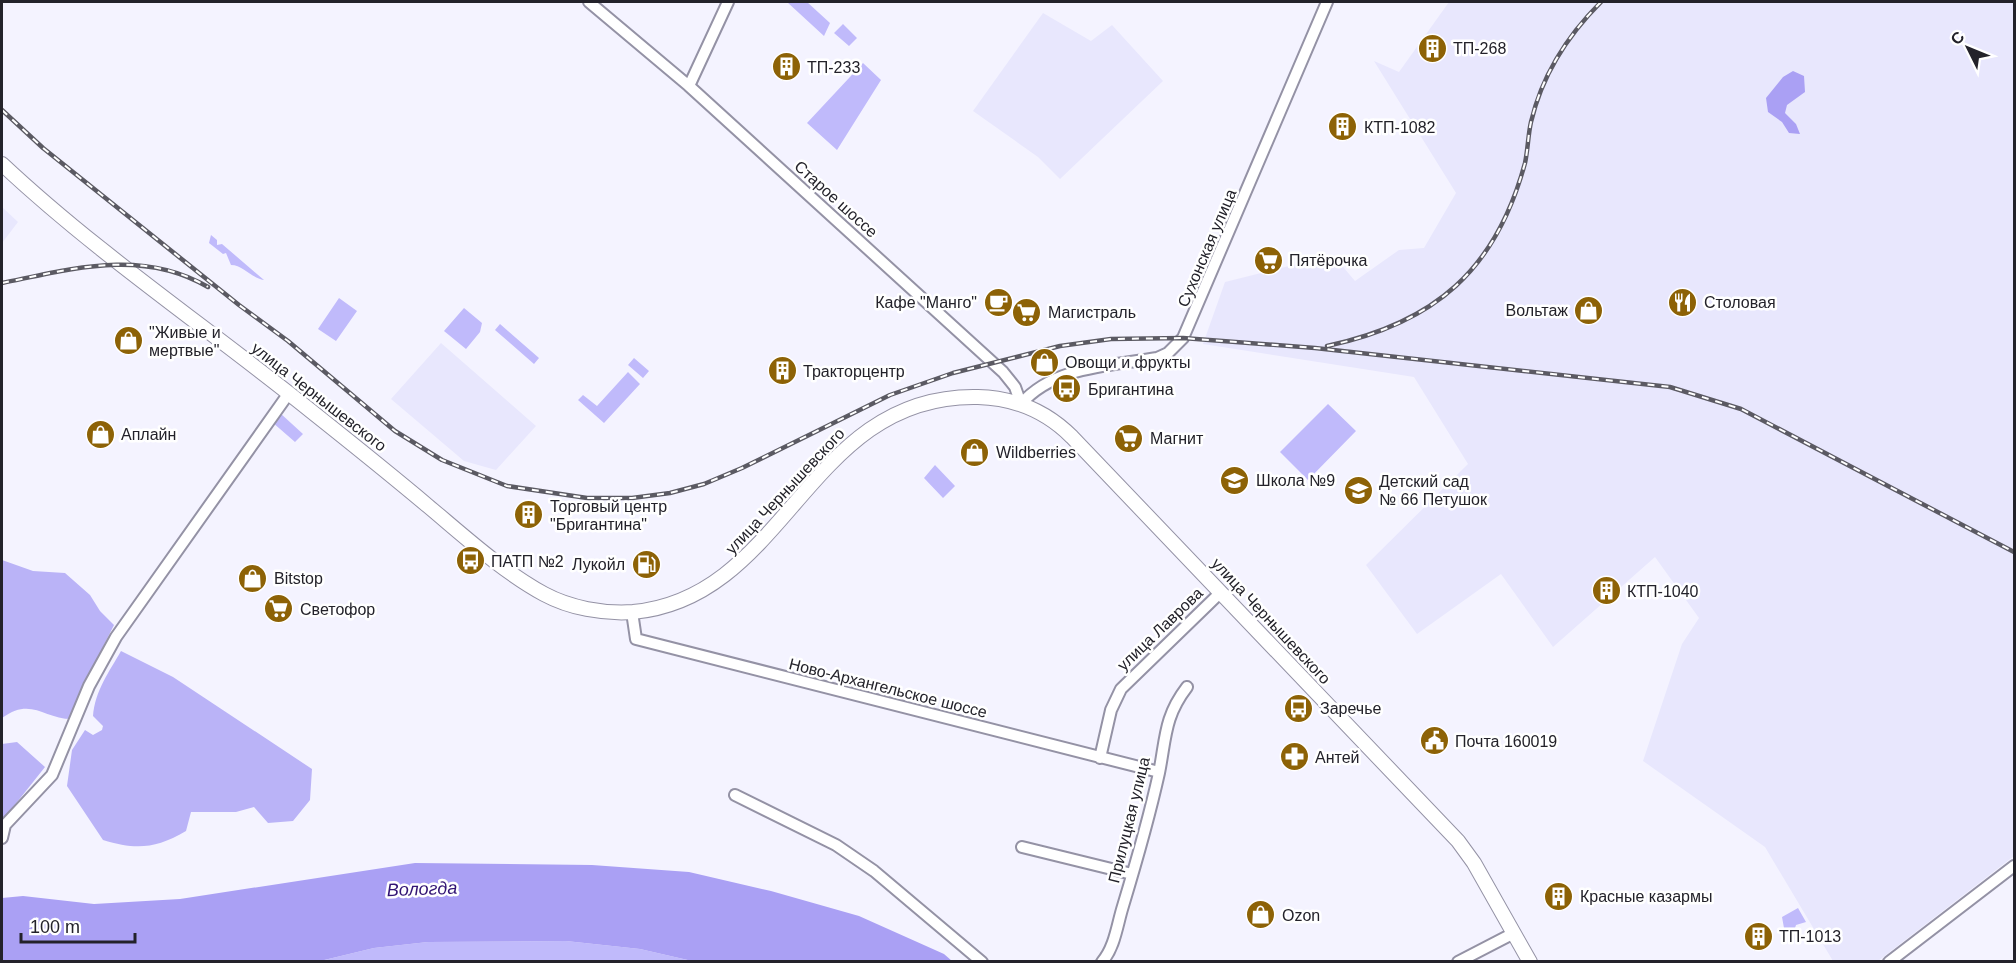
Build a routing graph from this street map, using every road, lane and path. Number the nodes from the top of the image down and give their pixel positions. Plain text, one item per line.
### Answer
1 (589, 2) edge
2 (728, 2) edge
3 (1327, 2) edge
4 (689, 86) junction
5 (2, 164) edge
6 (289, 393) junction
7 (1021, 404) junction
8 (1221, 592) junction
9 (632, 612) junction
10 (1187, 687) dead end
11 (1100, 758) junction
12 (1159, 772) junction
13 (735, 795) dead end
14 (2, 838) edge
15 (1022, 848) dead end
16 (2014, 866) edge
17 (1132, 874) junction
18 (1514, 933) junction
19 (982, 962) edge
20 (1102, 962) edge
21 (1458, 962) edge
22 (1530, 962) edge
23 (1889, 962) edge

1 - 4 street, Старое шоссе
2 - 4 street
3 - 7 street, Сухонская улица
4 - 7 street, Старое шоссе
5 - 6 main road, улица Чернышевского
6 - 9 main road, улица Чернышевского
6 - 14 street
7 - 8 main road, улица Чернышевского
7 - 9 main road, улица Чернышевского
8 - 11 street, улица Лаврова
8 - 18 main road, улица Чернышевского
9 - 11 street, Ново-Архангельское шоссе
10 - 12 street, Прилуцкая улица
11 - 12 street, Ново-Архангельское шоссе
12 - 17 street, Прилуцкая улица
13 - 19 street
15 - 17 street
16 - 23 street
17 - 20 street, Прилуцкая улица
18 - 21 street
18 - 22 main road, улица Чернышевского

